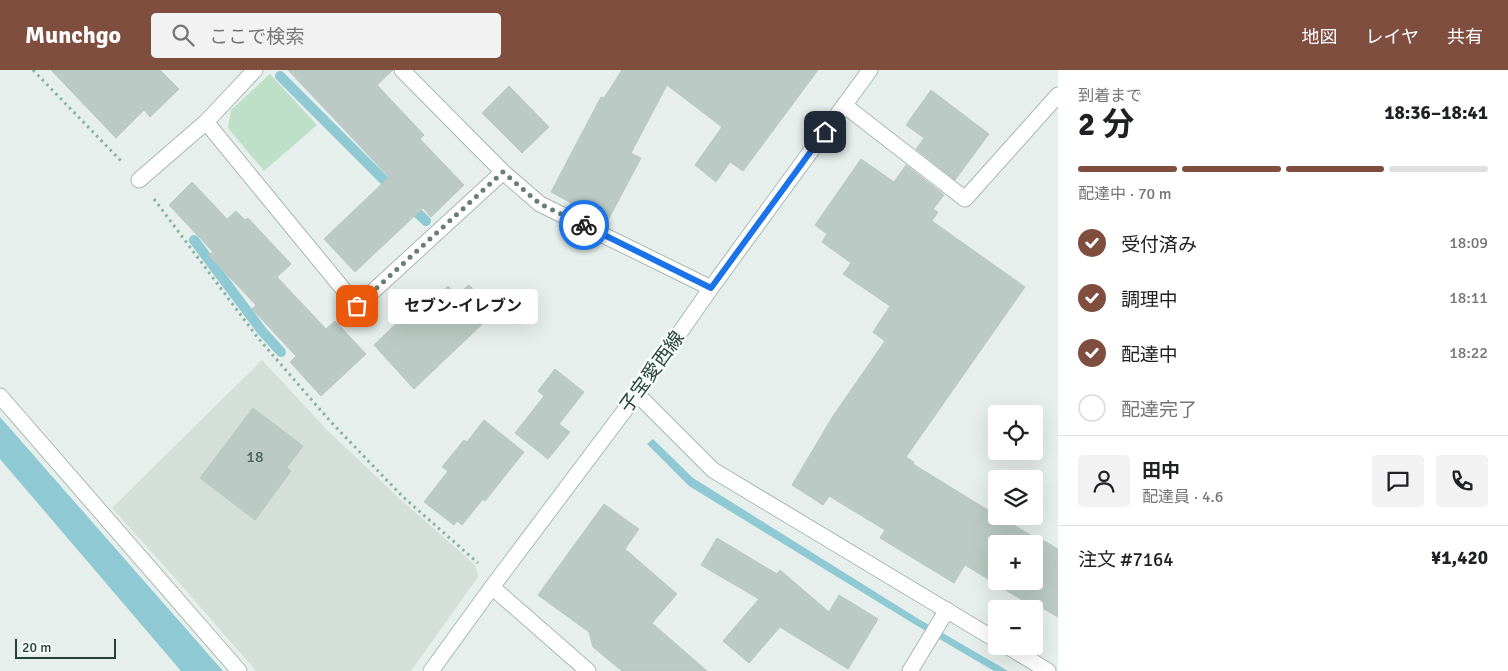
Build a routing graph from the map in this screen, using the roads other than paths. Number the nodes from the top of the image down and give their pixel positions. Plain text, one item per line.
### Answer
1 (256, 70) edge
2 (402, 70) edge
3 (870, 70) edge
4 (1058, 96) edge
5 (844, 105) junction
6 (206, 122) junction
7 (503, 172) junction
8 (139, 180) road end
9 (711, 288) junction
10 (637, 394) junction
11 (0, 396) edge
12 (494, 584) junction
13 (947, 610) junction
14 (988, 635) edge
15 (1022, 655) edge
16 (240, 671) edge
17 (431, 671) edge
18 (588, 671) edge
19 (910, 671) edge
20 (1048, 671) edge

1 - 6 street
2 - 7 street
3 - 5 street, 子宝愛西線
4 - 5 street
5 - 9 street, 子宝愛西線
6 - 7 street
6 - 8 street
7 - 9 street
9 - 10 street, 子宝愛西線
10 - 12 street, 子宝愛西線
10 - 13 street
11 - 16 street
12 - 17 street, 子宝愛西線
12 - 18 street
13 - 14 street
13 - 19 street
15 - 20 street

